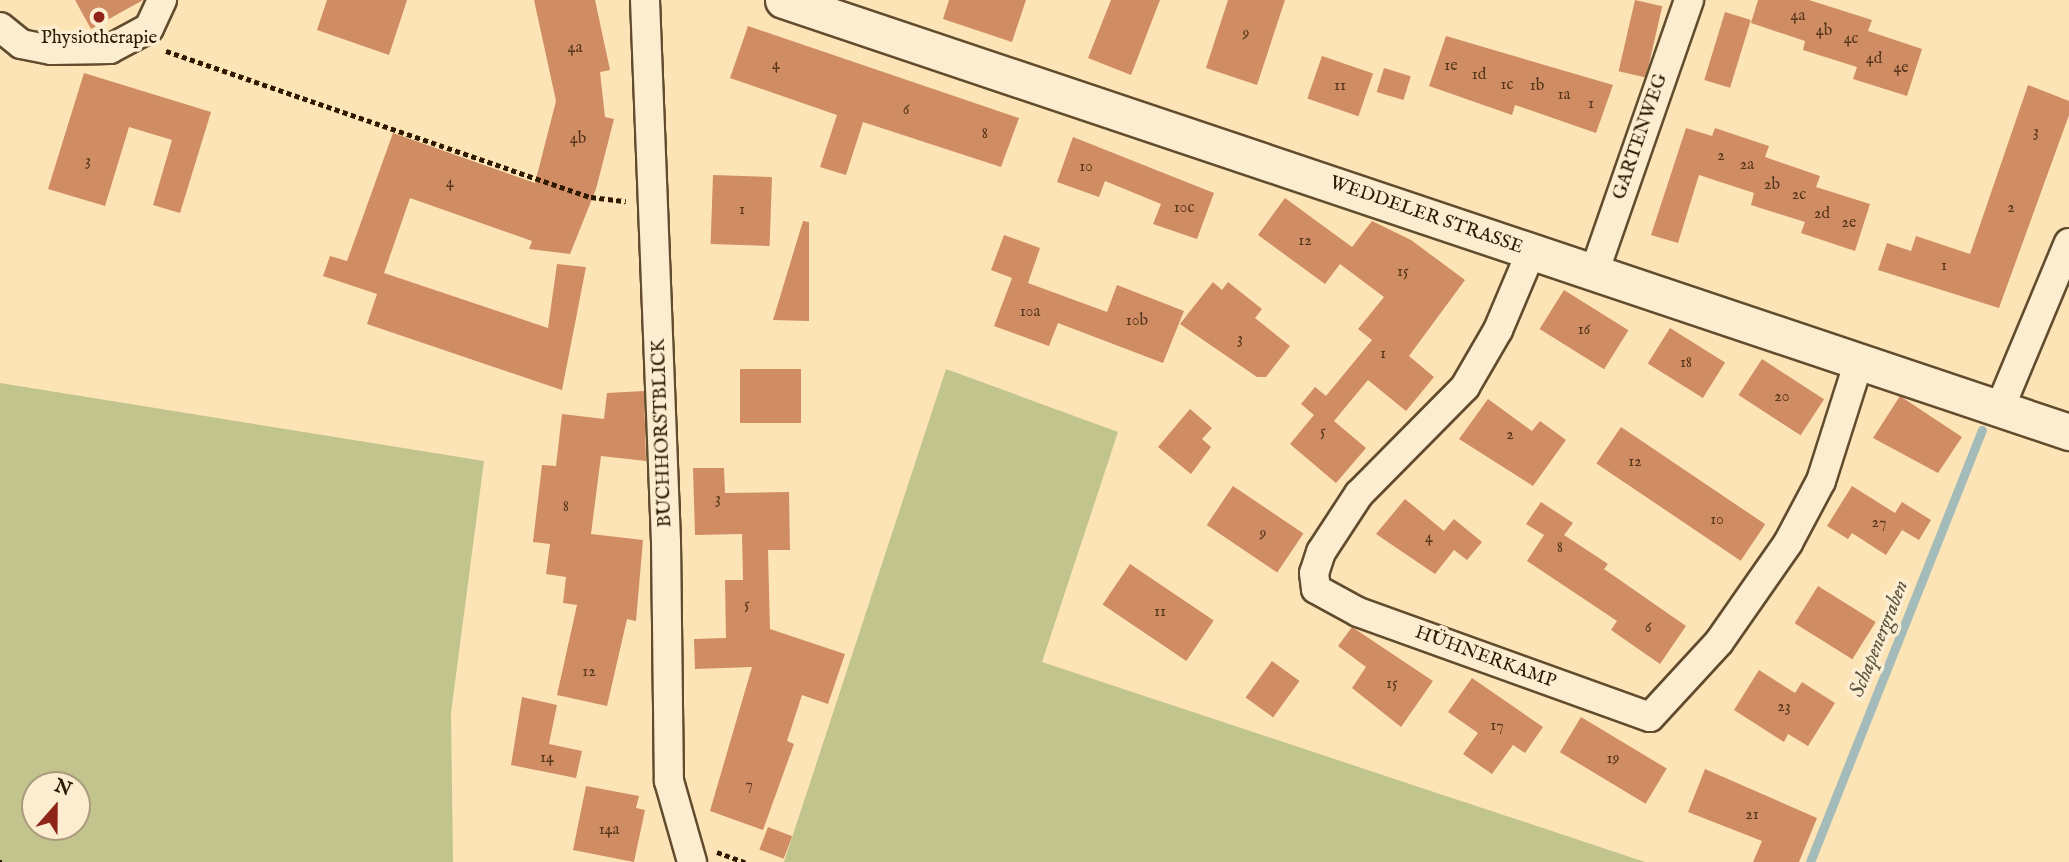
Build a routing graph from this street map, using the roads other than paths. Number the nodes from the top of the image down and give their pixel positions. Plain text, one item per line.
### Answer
1 (162, 0) edge
2 (645, 0) edge
3 (783, 0) edge
4 (1689, 0) edge
5 (0, 27) edge
6 (2069, 243) edge
7 (1531, 251) junction
8 (1594, 274) junction
9 (1859, 361) junction
10 (2000, 410) junction
11 (2069, 432) edge
12 (692, 862) edge

1 - 5 street
2 - 12 street, BUCHHORSTBLICK
3 - 7 street, WEDDELER STRASSE
4 - 8 street, GARTENWEG
6 - 10 street
7 - 8 street, WEDDELER STRASSE
7 - 9 street, HÜHNERKAMP
8 - 9 street, WEDDELER STRASSE
9 - 10 street, WEDDELER STRASSE
10 - 11 street, WEDDELER STRASSE

